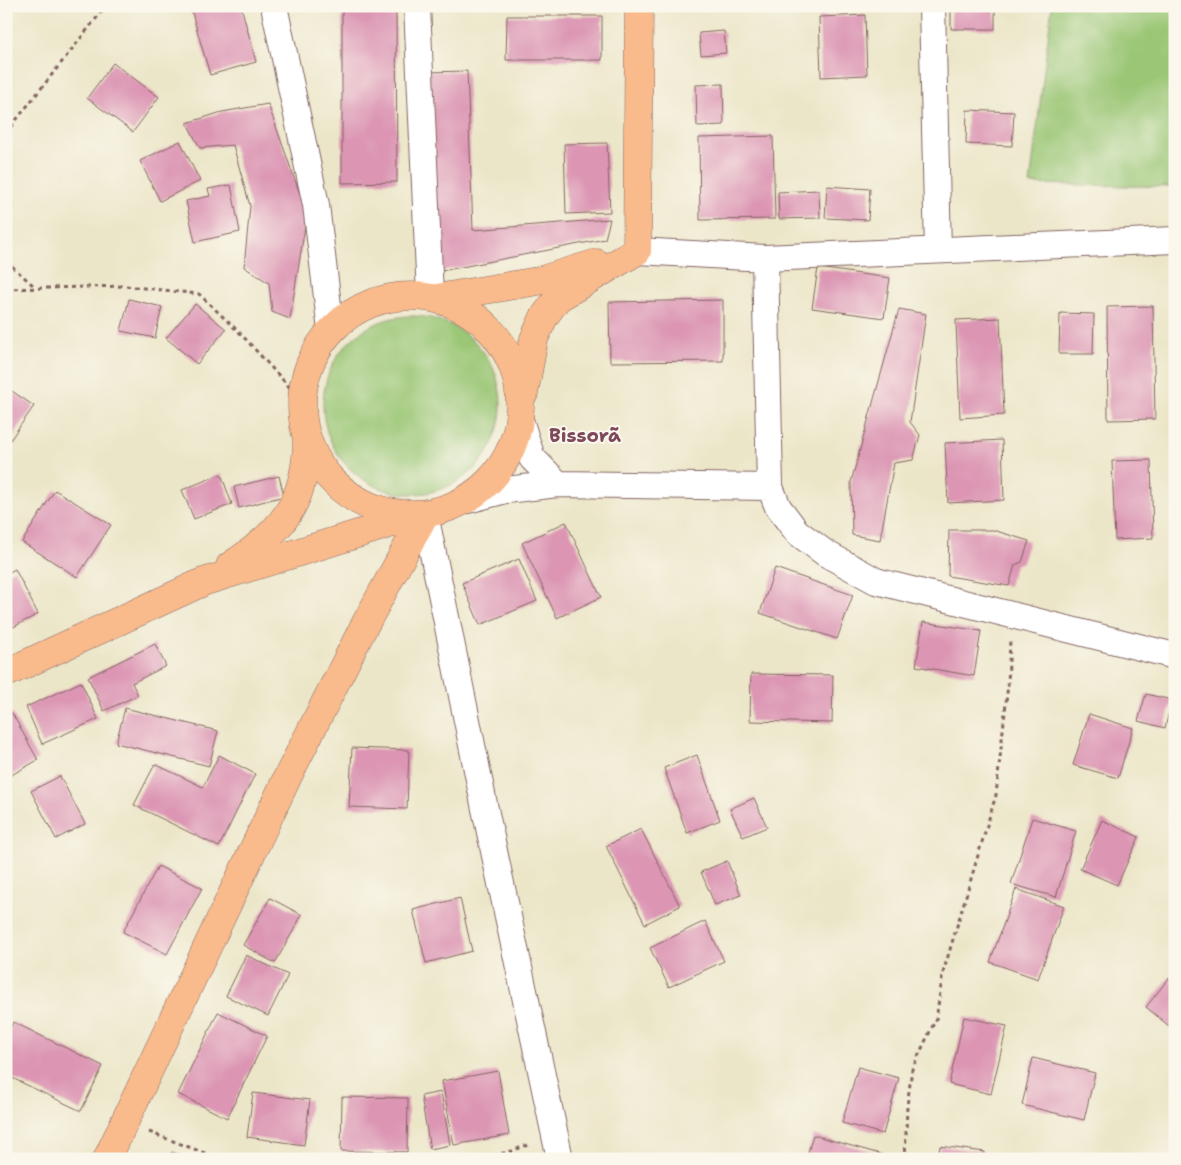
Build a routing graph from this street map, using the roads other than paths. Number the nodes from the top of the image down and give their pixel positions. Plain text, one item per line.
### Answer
1 (274, 6) edge
2 (416, 6) edge
3 (639, 6) edge
4 (932, 6) edge
5 (1175, 240) edge
6 (938, 250) junction
7 (636, 251) junction
8 (765, 258) junction
9 (433, 297) junction
10 (331, 331) junction
11 (521, 414) junction
12 (307, 437) junction
13 (558, 484) junction
14 (770, 487) junction
15 (464, 501) junction
16 (425, 514) junction
17 (203, 582) junction
18 (1175, 656) edge
19 (6, 673) edge
20 (107, 1159) edge
21 (560, 1159) edge

1 - 10 street
2 - 9 street
3 - 7 main road
4 - 6 street
5 - 6 street
6 - 8 street
7 - 8 street
7 - 9 main road
7 - 11 main road
8 - 14 street
9 - 10 main road
9 - 11 main road
10 - 12 main road
11 - 13 street
11 - 15 main road
12 - 16 main road
12 - 17 main road
13 - 14 street
13 - 15 street
14 - 18 street
15 - 16 main road
16 - 17 main road
16 - 20 main road
16 - 21 street
17 - 19 main road

